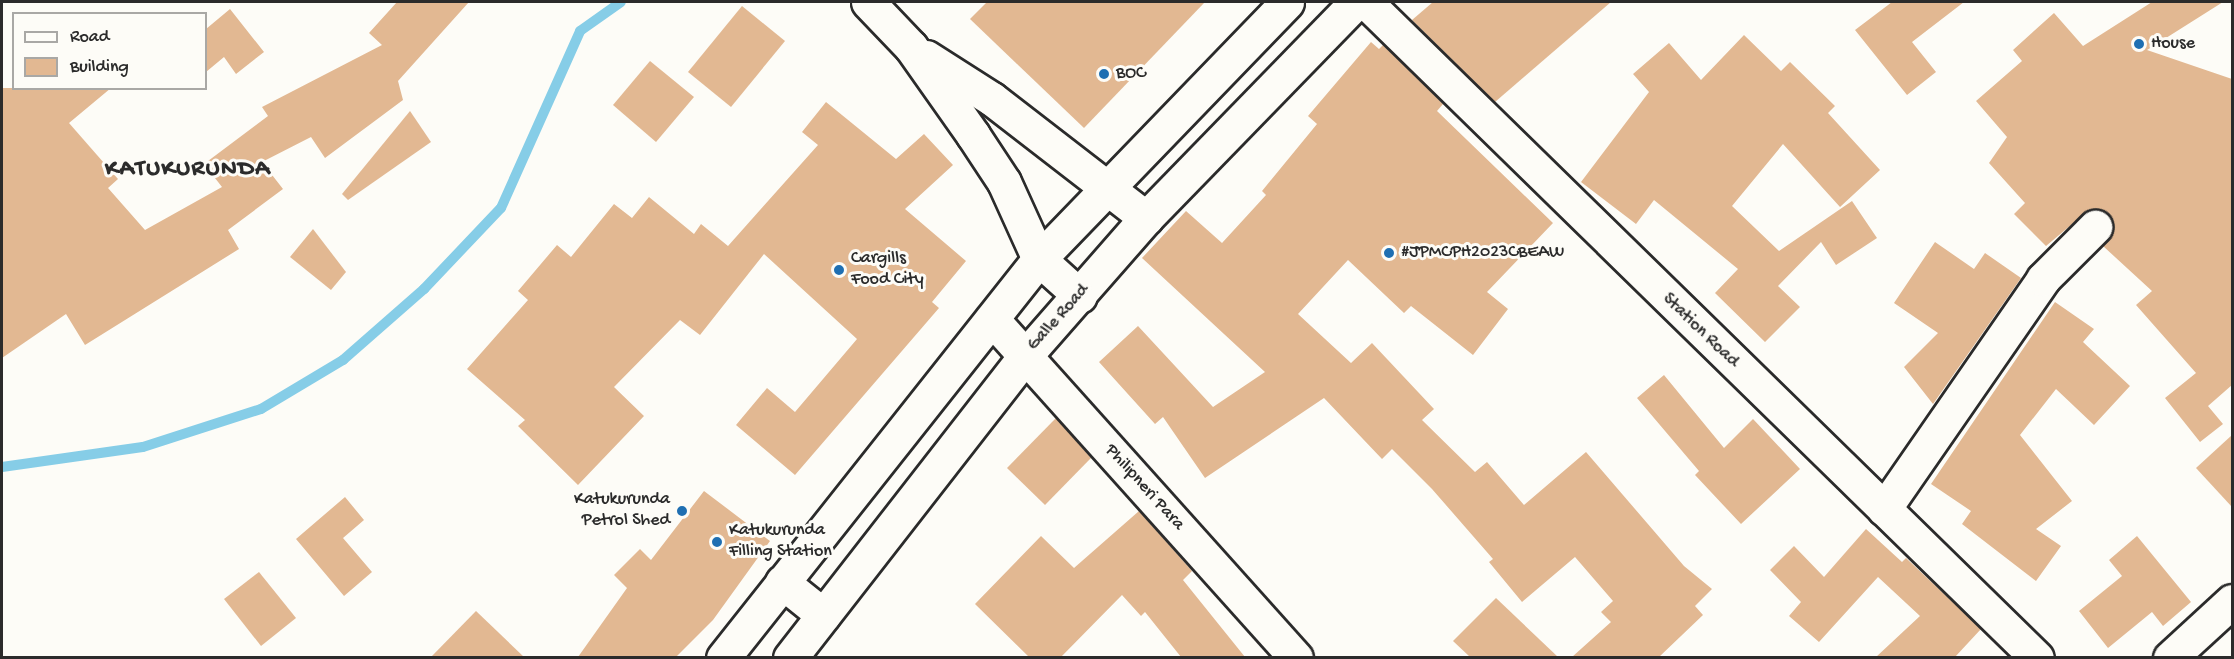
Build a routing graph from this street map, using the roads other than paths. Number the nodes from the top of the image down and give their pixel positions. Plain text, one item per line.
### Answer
1 (868, 2) edge
2 (1287, 2) edge
3 (1356, 2) edge
4 (1366, 2) edge
5 (911, 47) junction
6 (1105, 187) junction
7 (1146, 218) junction
8 (2095, 227) dead end
9 (1039, 260) junction
10 (1080, 296) junction
11 (992, 319) junction
12 (1026, 355) junction
13 (1884, 509) junction
14 (782, 582) junction
15 (2232, 601) edge
16 (823, 615) junction
17 (723, 657) edge
18 (790, 657) edge
19 (1296, 657) edge
20 (2037, 657) edge
21 (2170, 657) edge

1 - 5 main road
2 - 6 main road
3 - 7 main road, Galle Road
4 - 13 main road, Station Road
5 - 6 main road
5 - 9 main road
6 - 7 main road
6 - 9 main road
7 - 10 main road, Galle Road
8 - 13 main road
9 - 10 main road
9 - 11 main road
10 - 12 main road, Galle Road
11 - 12 main road, Philipneri Para
11 - 14 main road
12 - 16 main road, Galle Road
12 - 19 main road, Philipneri Para
13 - 20 main road, Station Road
14 - 16 main road
14 - 17 main road
15 - 21 main road
16 - 18 main road, Galle Road

